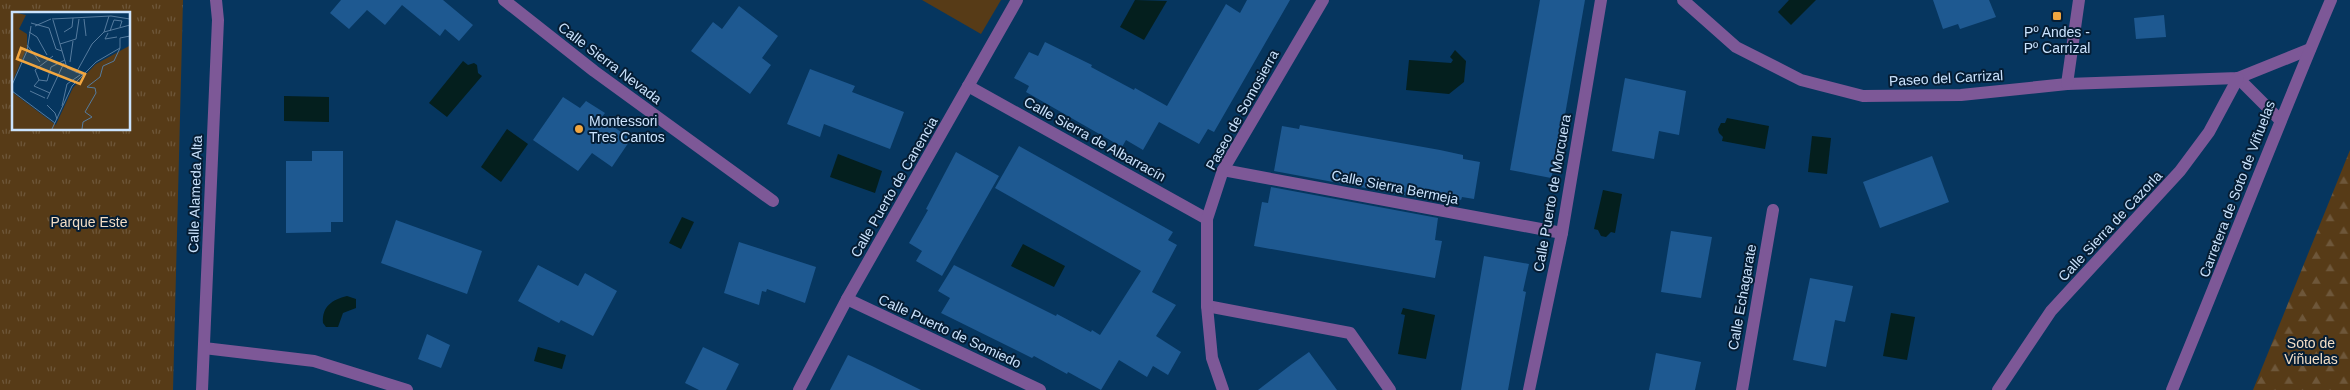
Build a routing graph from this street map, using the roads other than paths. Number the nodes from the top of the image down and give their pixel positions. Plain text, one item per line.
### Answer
1 (216, 0) edge
2 (504, 0) edge
3 (1017, 0) edge
4 (1323, 0) edge
5 (1601, 0) edge
6 (1683, 0) edge
7 (2079, 0) edge
8 (2331, 0) edge
9 (2310, 48) junction
10 (2238, 78) junction
11 (2067, 84) junction
12 (968, 86) junction
13 (2280, 120) junction
14 (1223, 170) junction
15 (773, 201) dead end
16 (1773, 210) dead end
17 (1207, 219) junction
18 (1562, 233) junction
19 (847, 298) junction
20 (1207, 306) junction
21 (204, 348) junction
22 (202, 390) edge
23 (407, 390) edge
24 (799, 390) edge
25 (1040, 390) edge
26 (1223, 390) edge
27 (1390, 390) edge
28 (1529, 390) edge
29 (1742, 390) edge
30 (1998, 390) edge
31 (2172, 390) edge

1 - 21 street, Calle Alameda Alta
2 - 15 street, Calle Sierra Nevada
3 - 12 street, Calle Puerto de Canencia
4 - 14 street, Paseo de Somosierra
5 - 18 street, Calle Puerto de Morcuera
6 - 11 street, Paseo del Carrizal
7 - 11 street
8 - 9 street, Carretera de Soto de Viñuelas
9 - 10 street, Paseo del Carrizal
9 - 13 street, Carretera de Soto de Viñuelas
10 - 11 street, Paseo del Carrizal
10 - 13 street
10 - 30 street, Calle Sierra de Cazorla
12 - 17 street, Calle Sierra de Albarracín
12 - 19 street, Calle Puerto de Canencia
13 - 31 street, Carretera de Soto de Viñuelas
14 - 17 street, Paseo de Somosierra
14 - 18 street, Calle Sierra Bermeja
16 - 29 street, Calle Echagarate
17 - 20 street, Paseo de Somosierra
18 - 28 street, Calle Puerto de Morcuera
19 - 24 street, Calle Puerto de Canencia
19 - 25 street, Calle Puerto de Somiedo
20 - 26 street, Paseo de Somosierra
20 - 27 street
21 - 22 street, Calle Alameda Alta
21 - 23 street

